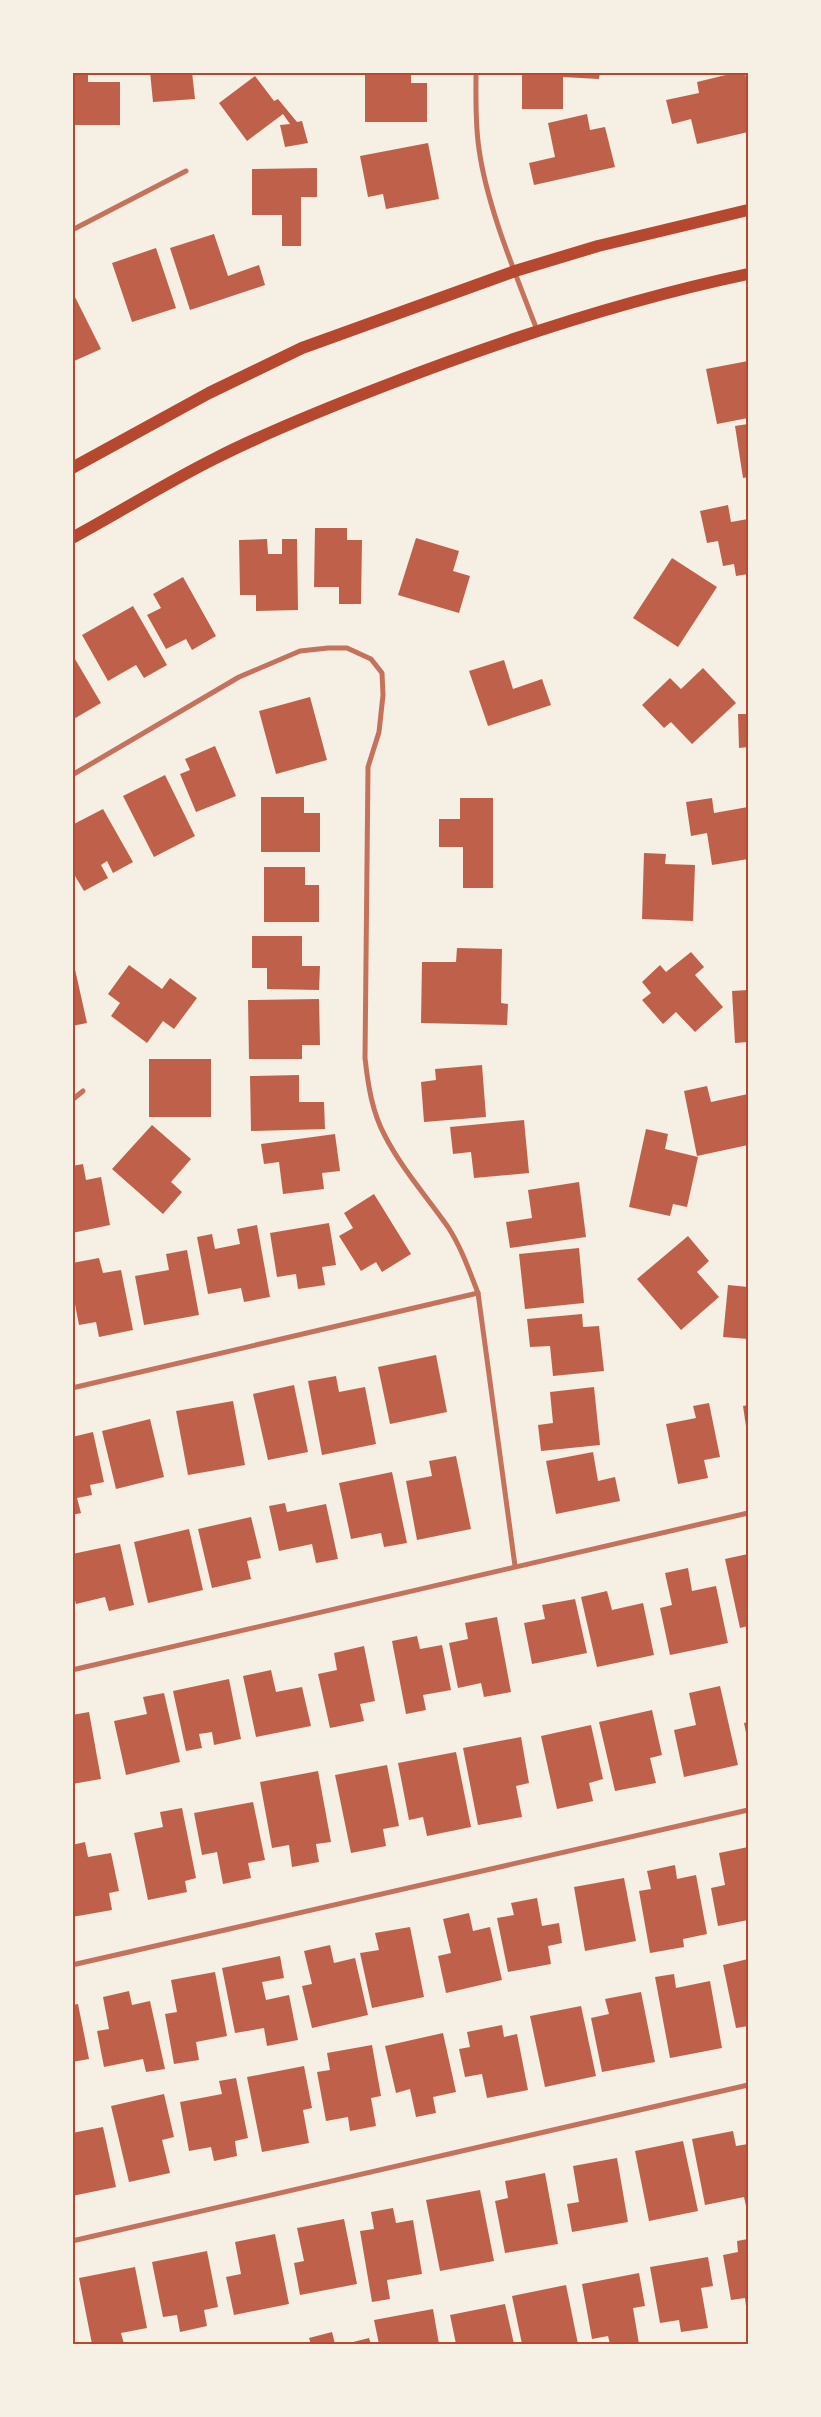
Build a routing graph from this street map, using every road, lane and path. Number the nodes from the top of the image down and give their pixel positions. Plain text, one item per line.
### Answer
1 (476, 72) edge
2 (186, 171) dead end
3 (748, 210) edge
4 (72, 230) edge
5 (515, 270) junction
6 (748, 274) edge
7 (538, 331) junction
8 (72, 468) edge
9 (72, 538) edge
10 (72, 775) edge
11 (83, 1091) dead end
12 (72, 1100) edge
13 (478, 1293) junction
14 (72, 1388) edge
15 (748, 1513) edge
16 (515, 1566) junction
17 (72, 1670) edge
18 (748, 1810) edge
19 (72, 1965) edge
20 (748, 2084) edge
21 (72, 2241) edge

1 - 5 street
2 - 4 street
3 - 5 main road
5 - 7 street
5 - 8 main road
6 - 7 main road
7 - 9 main road
10 - 13 street
11 - 12 street
13 - 14 street
13 - 16 street
15 - 16 street
16 - 17 street
18 - 19 street
20 - 21 street

